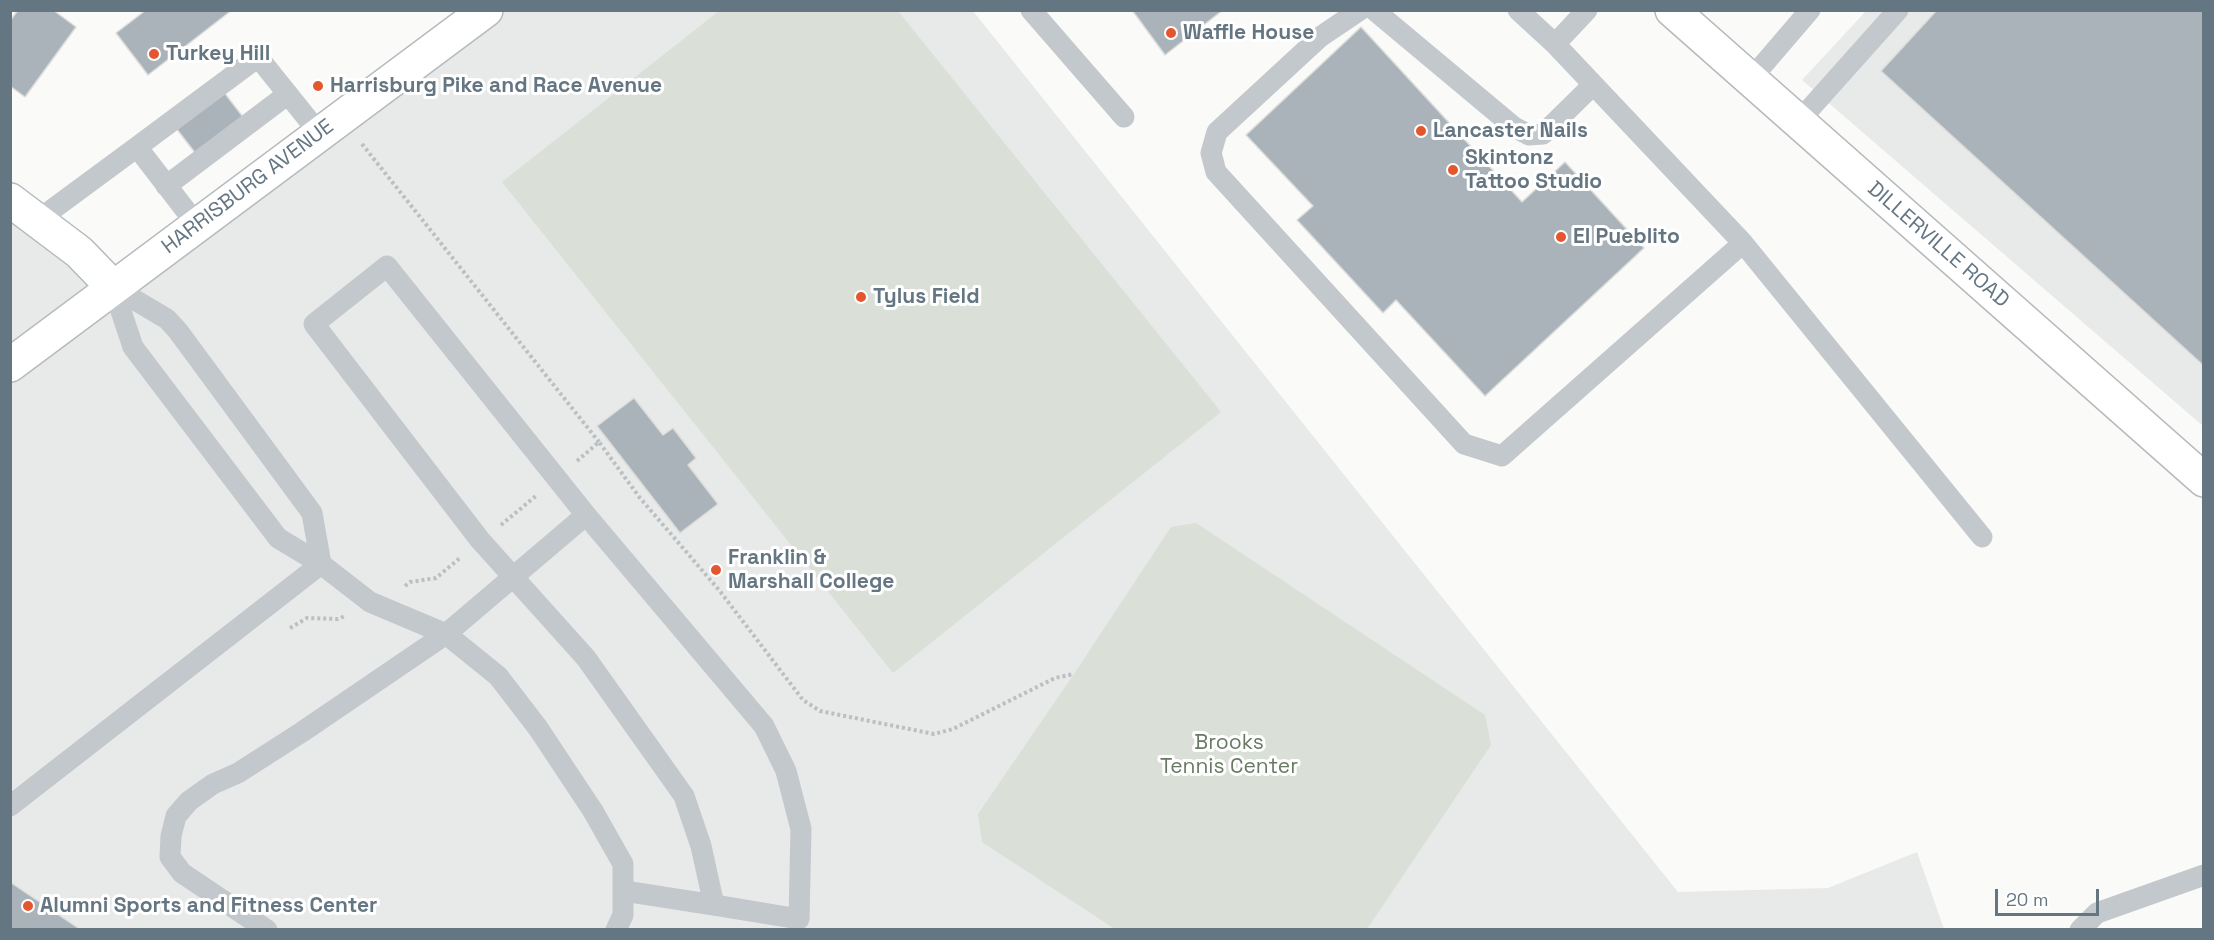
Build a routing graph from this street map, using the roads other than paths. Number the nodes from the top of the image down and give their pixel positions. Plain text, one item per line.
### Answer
1 (486, 10) edge
2 (1031, 10) edge
3 (1360, 10) edge
4 (1374, 10) edge
5 (1518, 10) edge
6 (1587, 10) edge
7 (1672, 10) edge
8 (1810, 10) edge
9 (1898, 10) edge
10 (1555, 45) junction
11 (1750, 80) junction
12 (1593, 85) junction
13 (288, 94) junction
14 (1125, 117) dead end
15 (1798, 122) junction
16 (331, 125) junction
17 (137, 147) junction
18 (166, 186) junction
19 (10, 200) edge
20 (38, 220) junction
21 (197, 225) junction
22 (1743, 243) junction
23 (113, 287) junction
24 (10, 365) edge
25 (2204, 480) edge
26 (586, 514) junction
27 (1982, 537) dead end
28 (321, 564) junction
29 (512, 576) junction
30 (446, 634) junction
31 (10, 806) edge
32 (2204, 875) edge
33 (624, 891) junction
34 (714, 905) junction
35 (267, 930) edge
36 (616, 930) edge
37 (2080, 930) edge

1 - 16 main road, HARRISBURG AVENUE
2 - 14 lane
3 - 22 lane
4 - 12 lane
5 - 10 lane
6 - 10 lane
7 - 11 main road, DILLERVILLE ROAD
8 - 11 lane
9 - 15 lane
10 - 12 lane
11 - 15 main road, DILLERVILLE ROAD
12 - 22 lane
13 - 16 lane
13 - 17 lane
13 - 18 lane
15 - 25 main road, DILLERVILLE ROAD
16 - 21 main road, HARRISBURG AVENUE
17 - 18 lane
17 - 20 lane
18 - 21 lane
19 - 20 main road
20 - 23 main road
21 - 23 main road, HARRISBURG AVENUE
22 - 27 lane
23 - 24 main road, HARRISBURG AVENUE
23 - 28 lane
23 - 28 lane
26 - 29 lane
26 - 29 lane
26 - 34 lane
28 - 30 lane
28 - 31 lane
29 - 30 lane
29 - 34 lane
30 - 33 lane
30 - 35 lane
32 - 37 lane
33 - 34 lane
33 - 36 lane

